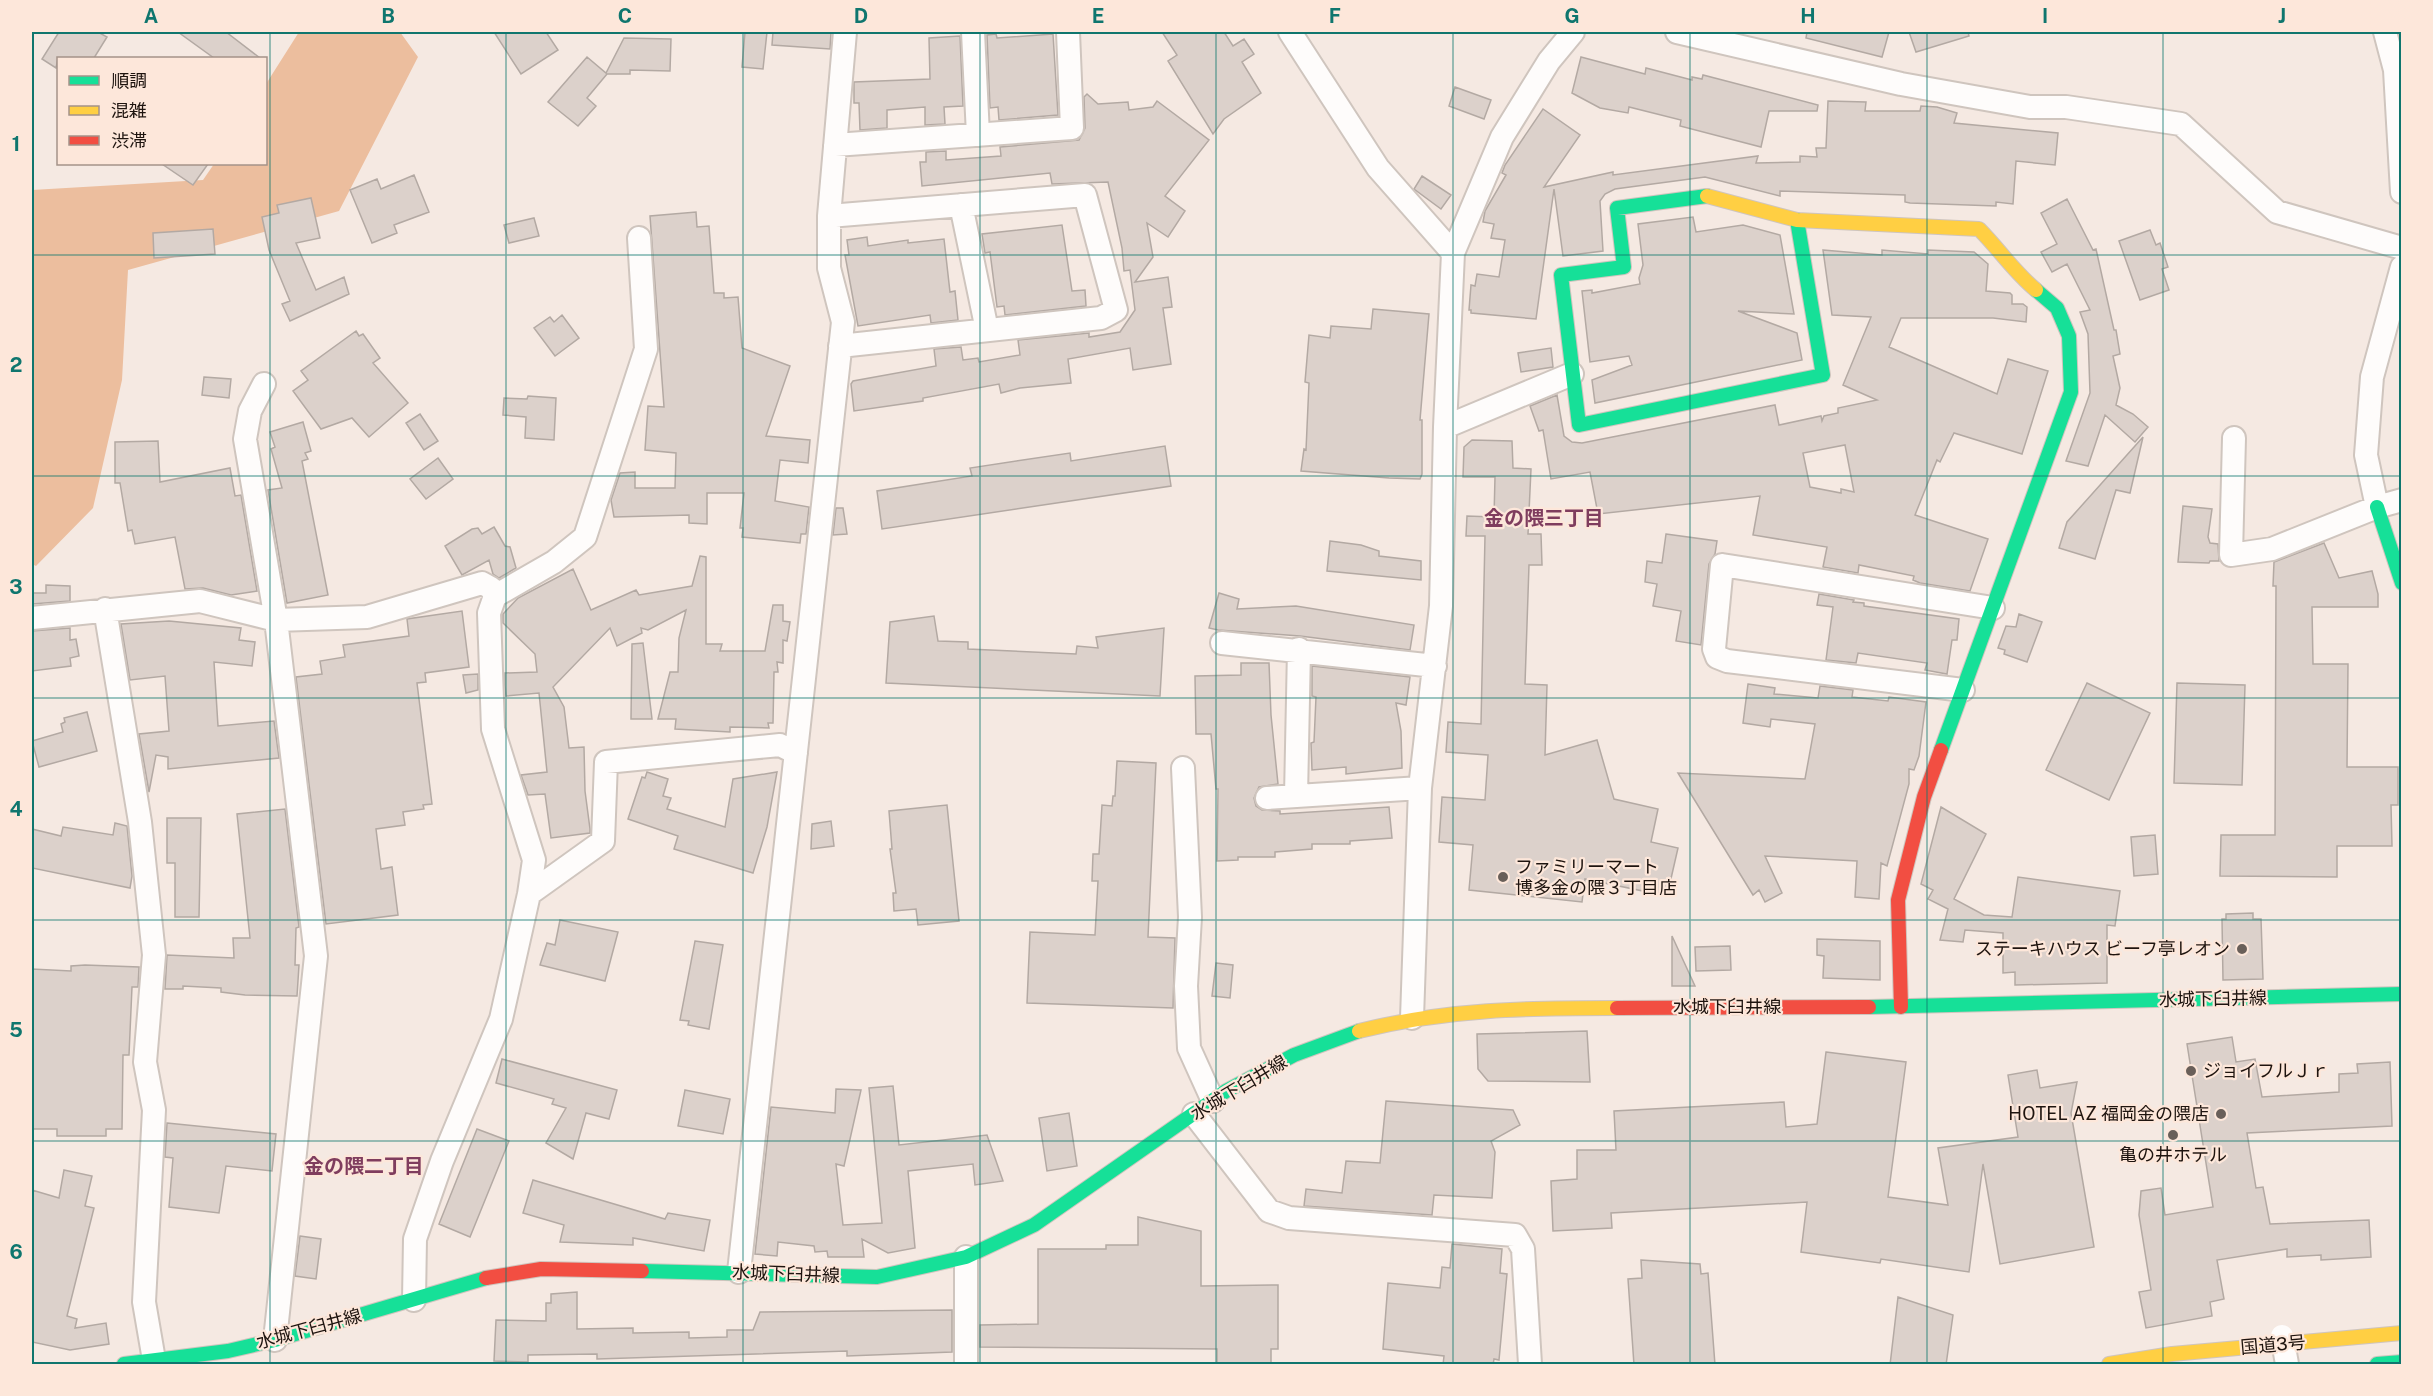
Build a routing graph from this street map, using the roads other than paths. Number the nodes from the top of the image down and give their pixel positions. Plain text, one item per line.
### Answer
1 (845, 32) edge
2 (973, 32) edge
3 (1068, 32) edge
4 (1290, 32) edge
5 (1573, 32) edge
6 (1677, 32) edge
7 (2385, 32) edge
8 (978, 135) junction
9 (835, 145) junction
10 (2402, 192) edge
11 (961, 205) junction
12 (829, 216) junction
13 (1797, 220) junction
14 (639, 238) dead end
15 (2402, 248) edge
16 (1453, 253) junction
17 (2402, 267) edge
18 (987, 330) junction
19 (840, 346) junction
20 (1572, 374) junction
21 (264, 384) dead end
22 (1445, 427) junction
23 (2234, 438) dead end
24 (2402, 500) edge
25 (2377, 507) junction
26 (2402, 583) edge
27 (495, 596) junction
28 (1993, 608) junction
29 (105, 609) junction
30 (32, 618) edge
31 (276, 620) junction
32 (1222, 643) dead end
33 (1299, 649) junction
34 (1435, 666) junction
35 (1963, 690) junction
36 (796, 753) junction
37 (1183, 768) dead end
38 (1420, 788) junction
39 (1296, 796) junction
40 (1268, 798) dead end
41 (529, 894) junction
42 (2402, 994) edge
43 (1901, 1007) junction
44 (1412, 1018) junction
45 (1213, 1101) junction
46 (1194, 1114) junction
47 (966, 1257) junction
48 (739, 1272) junction
49 (414, 1300) junction
50 (2402, 1333) edge
51 (2282, 1336) dead end
52 (275, 1340) junction
53 (157, 1361) edge
54 (2402, 1362) edge
55 (124, 1365) edge
56 (966, 1365) edge
57 (1530, 1365) edge
58 (2109, 1365) edge
59 (2288, 1365) edge
60 (2377, 1365) edge

1 - 9 street
2 - 8 street
3 - 8 street
4 - 16 street
5 - 16 street
6 - 15 street
7 - 10 street
8 - 9 street
9 - 12 street
11 - 12 street
11 - 18 street
11 - 18 street
12 - 19 street
13 - 20 main road
13 - 20 main road
13 - 28 main road
14 - 27 street
16 - 22 street
17 - 25 street
18 - 19 street
19 - 36 street
20 - 22 street
21 - 31 street
22 - 34 street
23 - 25 street
24 - 25 street
25 - 26 main road
27 - 31 street
27 - 41 street
28 - 35 main road
28 - 35 street
29 - 30 street
29 - 31 street
29 - 53 street
31 - 52 street
32 - 33 street
33 - 34 street
33 - 39 street
34 - 38 street
35 - 43 main road
36 - 41 street
36 - 48 street
37 - 45 street
38 - 39 street
38 - 44 street
39 - 40 street
41 - 49 street
42 - 43 main road, 水城下臼井線
43 - 44 main road, 水城下臼井線
44 - 45 main road, 水城下臼井線
45 - 46 main road, 水城下臼井線
46 - 47 main road, 水城下臼井線
46 - 57 street
47 - 48 main road, 水城下臼井線
47 - 56 street
48 - 49 main road, 水城下臼井線
49 - 52 main road, 水城下臼井線
50 - 58 main road, 国道3号
51 - 59 street, bridge
52 - 53 main road, 水城下臼井線
53 - 55 main road, 水城下臼井線
54 - 60 main road

